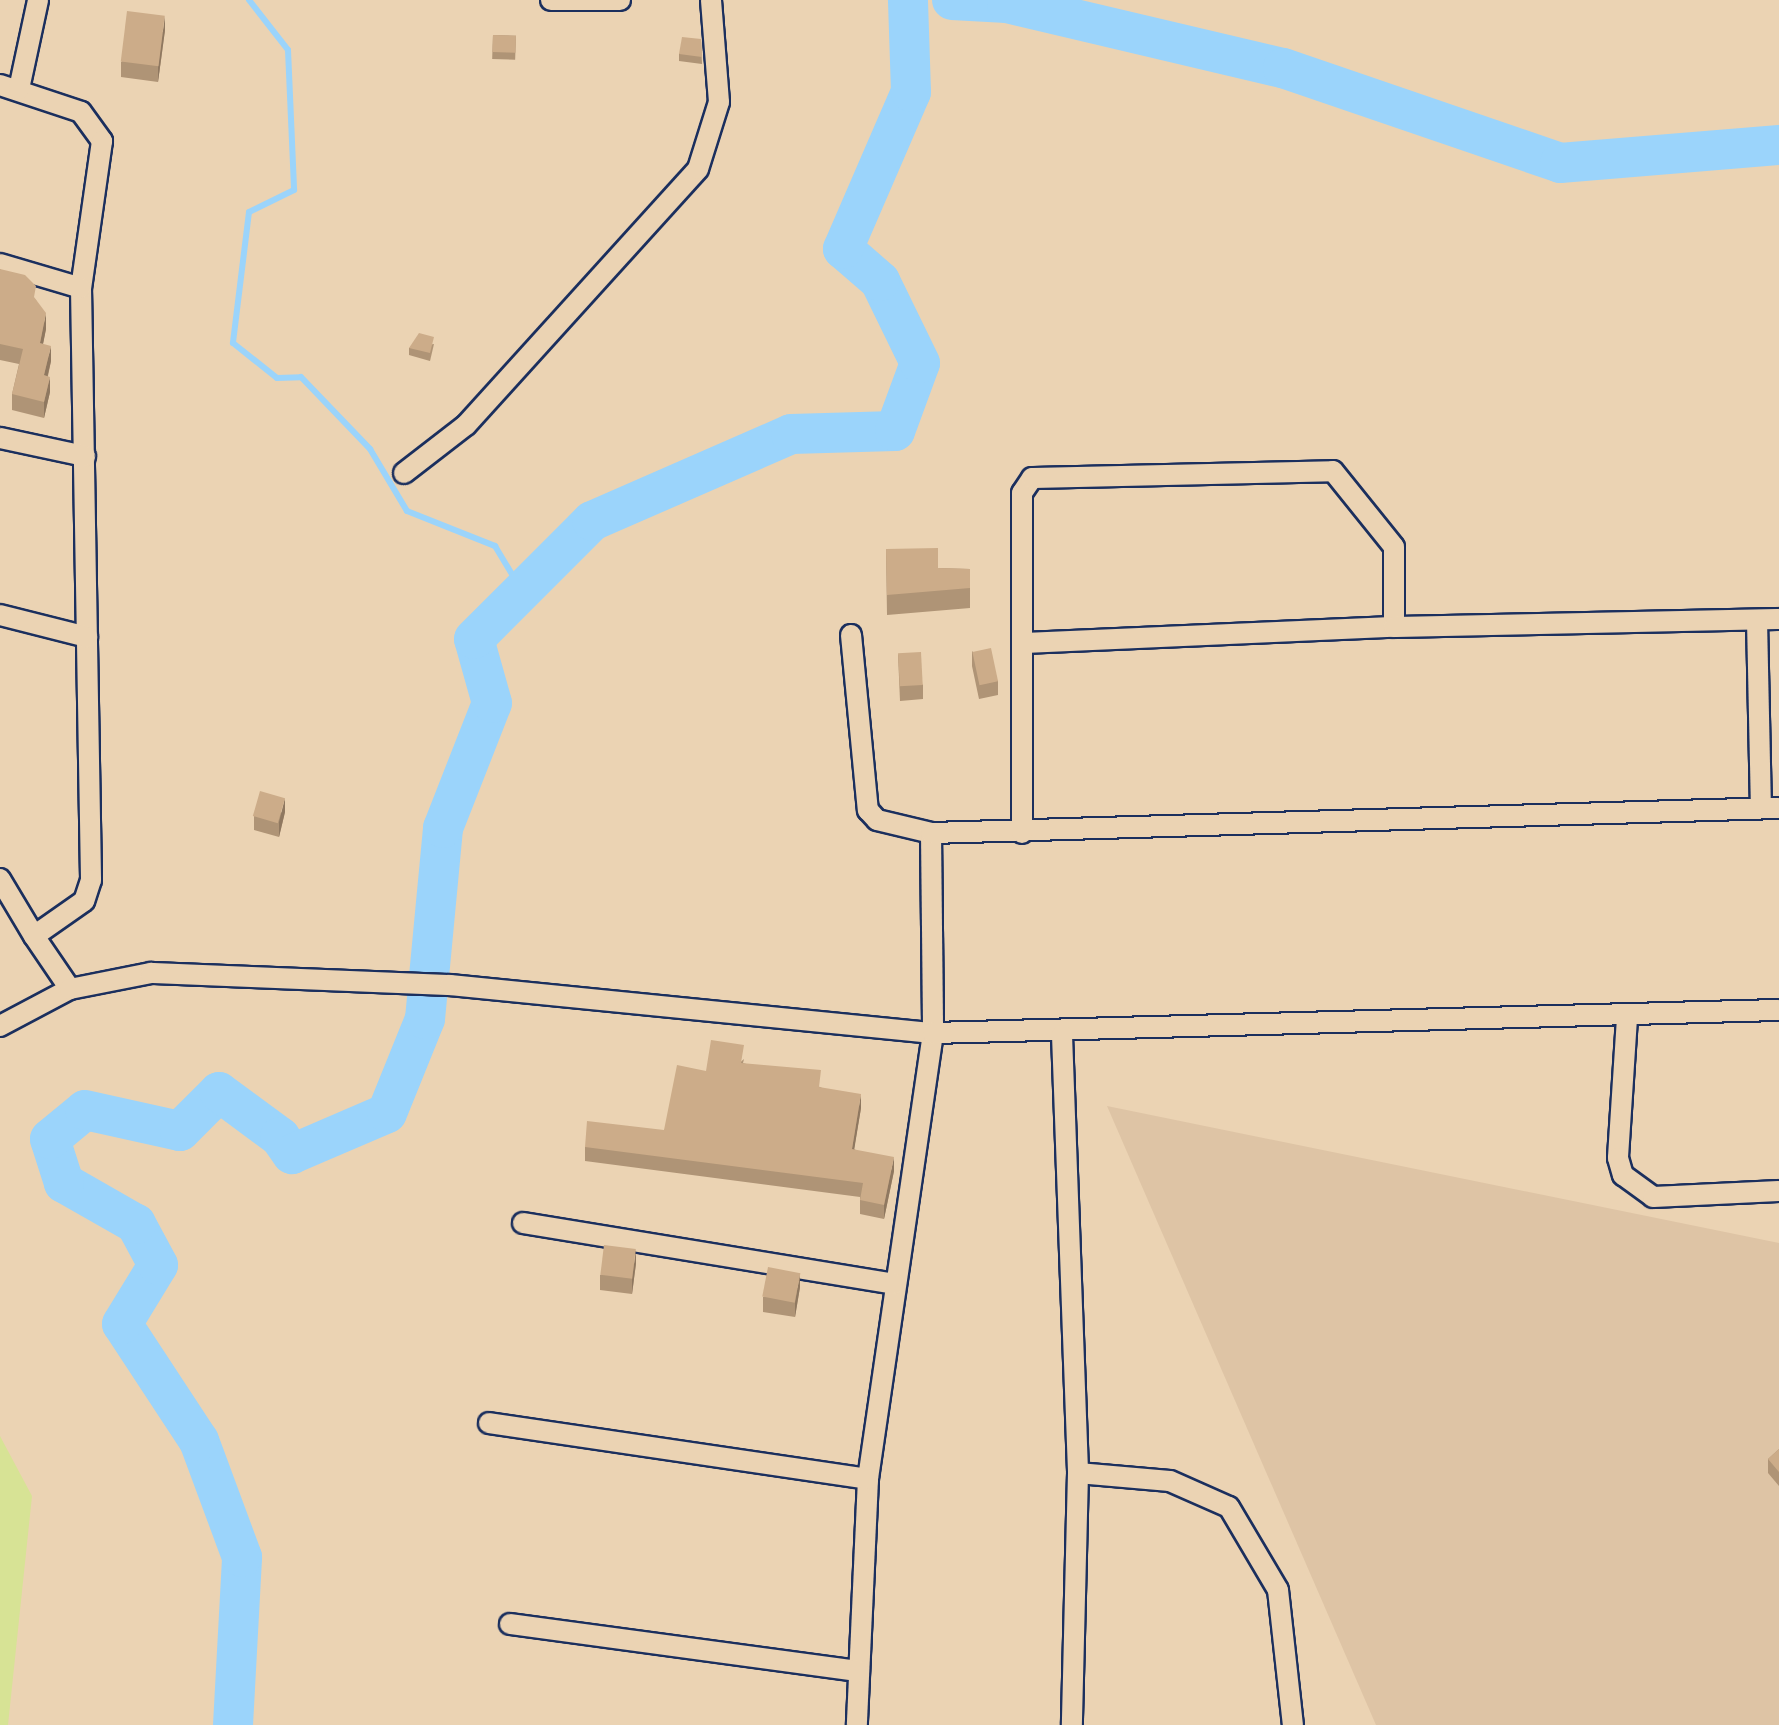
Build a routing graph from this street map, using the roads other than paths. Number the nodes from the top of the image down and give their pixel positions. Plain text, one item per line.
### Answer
1 (38, 0) edge
2 (551, 0) edge
3 (620, 0) edge
4 (712, 0) edge
5 (9, 87) edge
6 (0, 264) edge
7 (81, 288) junction
8 (0, 438) edge
9 (84, 456) junction
10 (404, 473) dead end
11 (0, 615) edge
12 (1779, 619) edge
13 (1757, 620) junction
14 (1394, 627) junction
15 (851, 635) dead end
16 (87, 636) junction
17 (1023, 643) junction
18 (1770, 808) edge
19 (931, 832) junction
20 (1022, 833) junction
21 (0, 878) edge
22 (34, 936) junction
23 (70, 989) junction
24 (1779, 1010) edge
25 (1627, 1018) junction
26 (0, 1026) edge
27 (933, 1033) junction
28 (1062, 1035) junction
29 (1779, 1192) edge
30 (523, 1223) dead end
31 (895, 1284) junction
32 (488, 1423) dead end
33 (1078, 1473) junction
34 (868, 1479) junction
35 (510, 1624) dead end
36 (859, 1671) junction
37 (857, 1725) edge
38 (1072, 1725) edge
39 (1293, 1725) edge

1 - 5 street
2 - 3 street
4 - 10 street
5 - 7 street
6 - 7 street
7 - 9 street
8 - 9 street
9 - 16 street
11 - 16 street
12 - 13 street
13 - 14 street
13 - 18 street
14 - 17 street
14 - 17 street
15 - 19 street
16 - 22 street
17 - 20 street
18 - 20 street
19 - 20 street
19 - 27 street
21 - 22 street
22 - 23 street
23 - 26 street
23 - 27 street
24 - 25 street
25 - 28 street
25 - 29 street
27 - 28 street
27 - 31 street
28 - 33 street
30 - 31 street
31 - 34 street
32 - 34 street
33 - 38 street
33 - 39 street
34 - 36 street
35 - 36 street
36 - 37 street

